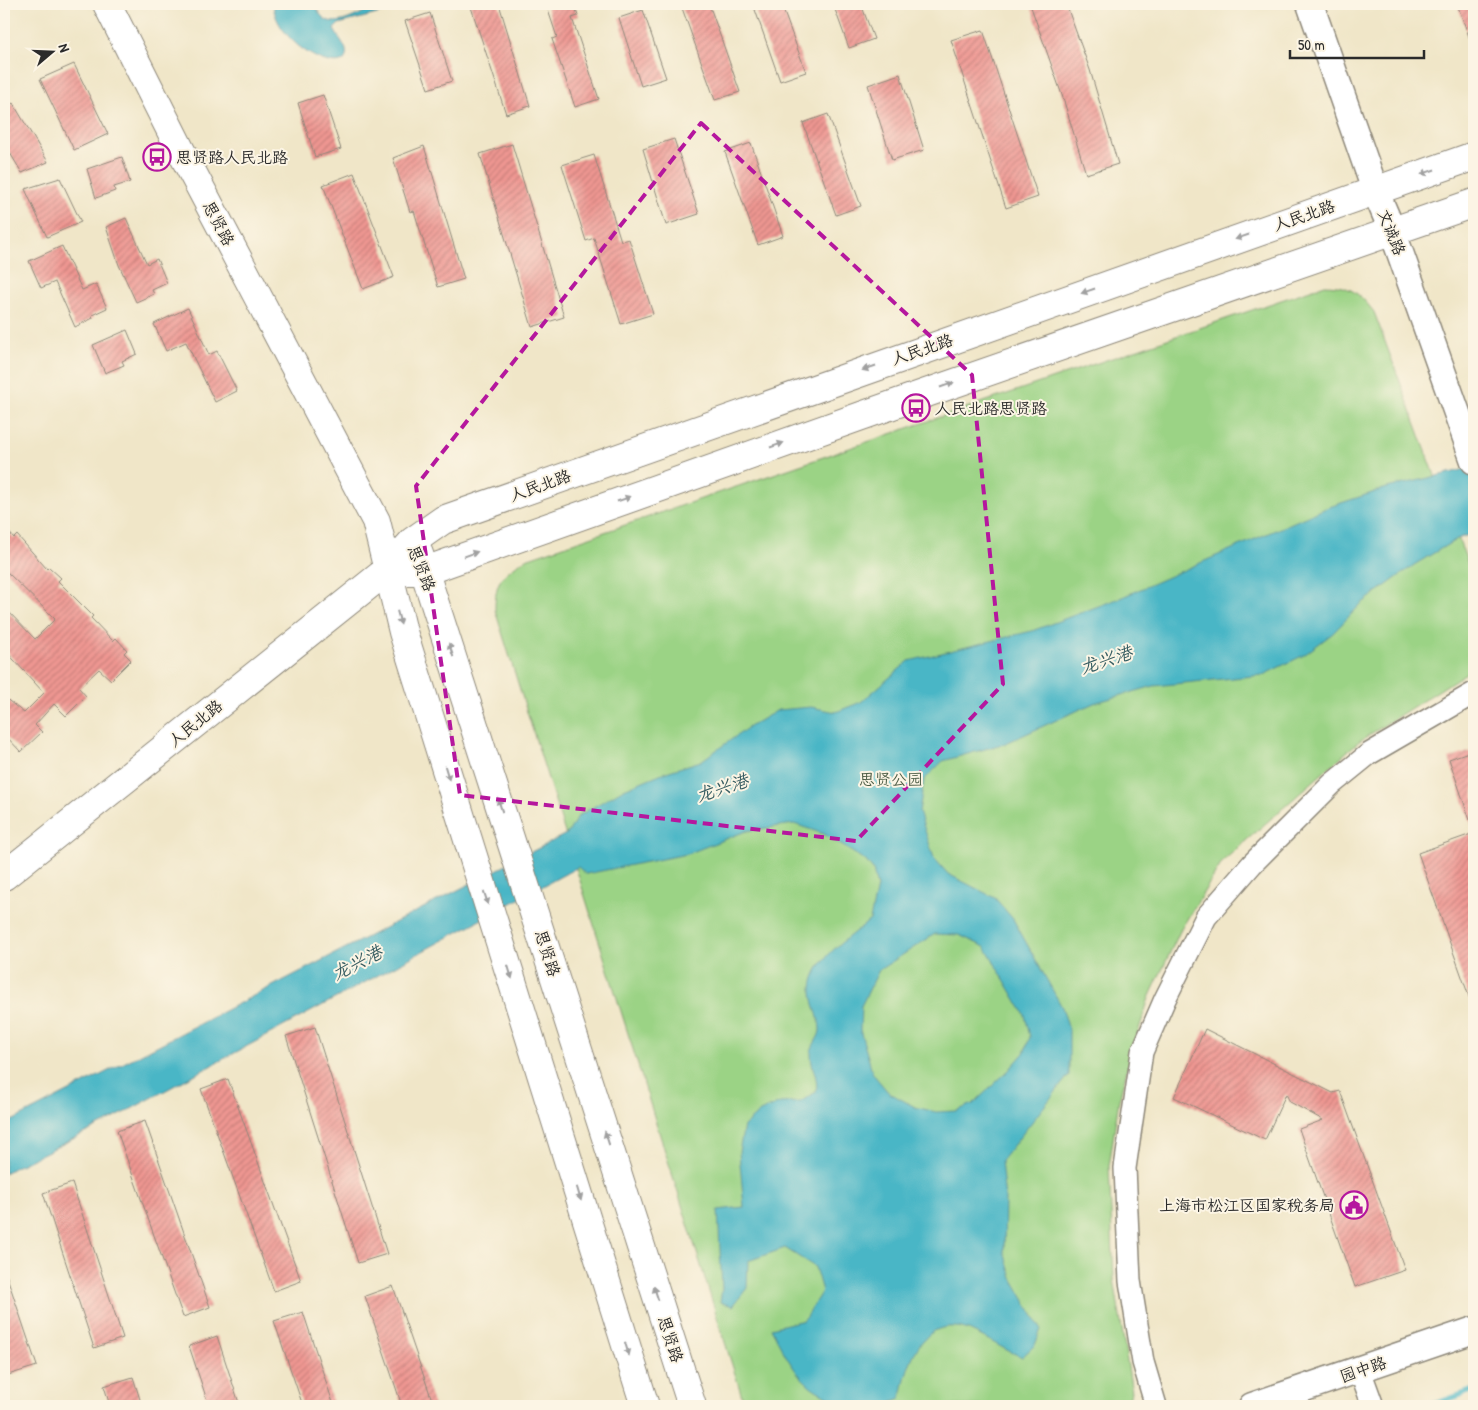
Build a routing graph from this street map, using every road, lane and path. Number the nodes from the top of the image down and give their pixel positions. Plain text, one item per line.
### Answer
1 (107, 4) edge
2 (1310, 4) edge
3 (1474, 156) edge
4 (1375, 190) junction
5 (1474, 203) edge
6 (1392, 230) junction
7 (1474, 460) edge
8 (376, 521) junction
9 (414, 541) junction
10 (425, 570) junction
11 (386, 571) junction
12 (1474, 693) edge
13 (4, 876) edge
14 (1474, 1330) edge
15 (1360, 1370) junction
16 (645, 1406) edge
17 (692, 1406) edge
18 (1156, 1406) edge
19 (1252, 1406) edge
20 (1372, 1406) edge

1 - 8 main road, 思贤路
2 - 4 street, 文诚路
3 -> 4 main road, 人民北路
4 - 6 street, 文诚路
4 -> 9 main road, 人民北路
5 - 6 main road
6 - 7 street, 文诚路
10 -> 6 main road
8 - 9 main road, 思贤路
8 - 11 main road, 思贤路
9 - 10 main road, 思贤路
9 - 11 main road, 人民北路
10 - 11 main road
17 -> 10 main road, 思贤路
11 - 13 main road, 人民北路
11 -> 16 main road, 思贤路
12 - 18 street
14 - 15 street, 园中路
15 - 19 street, 园中路
15 - 20 street

